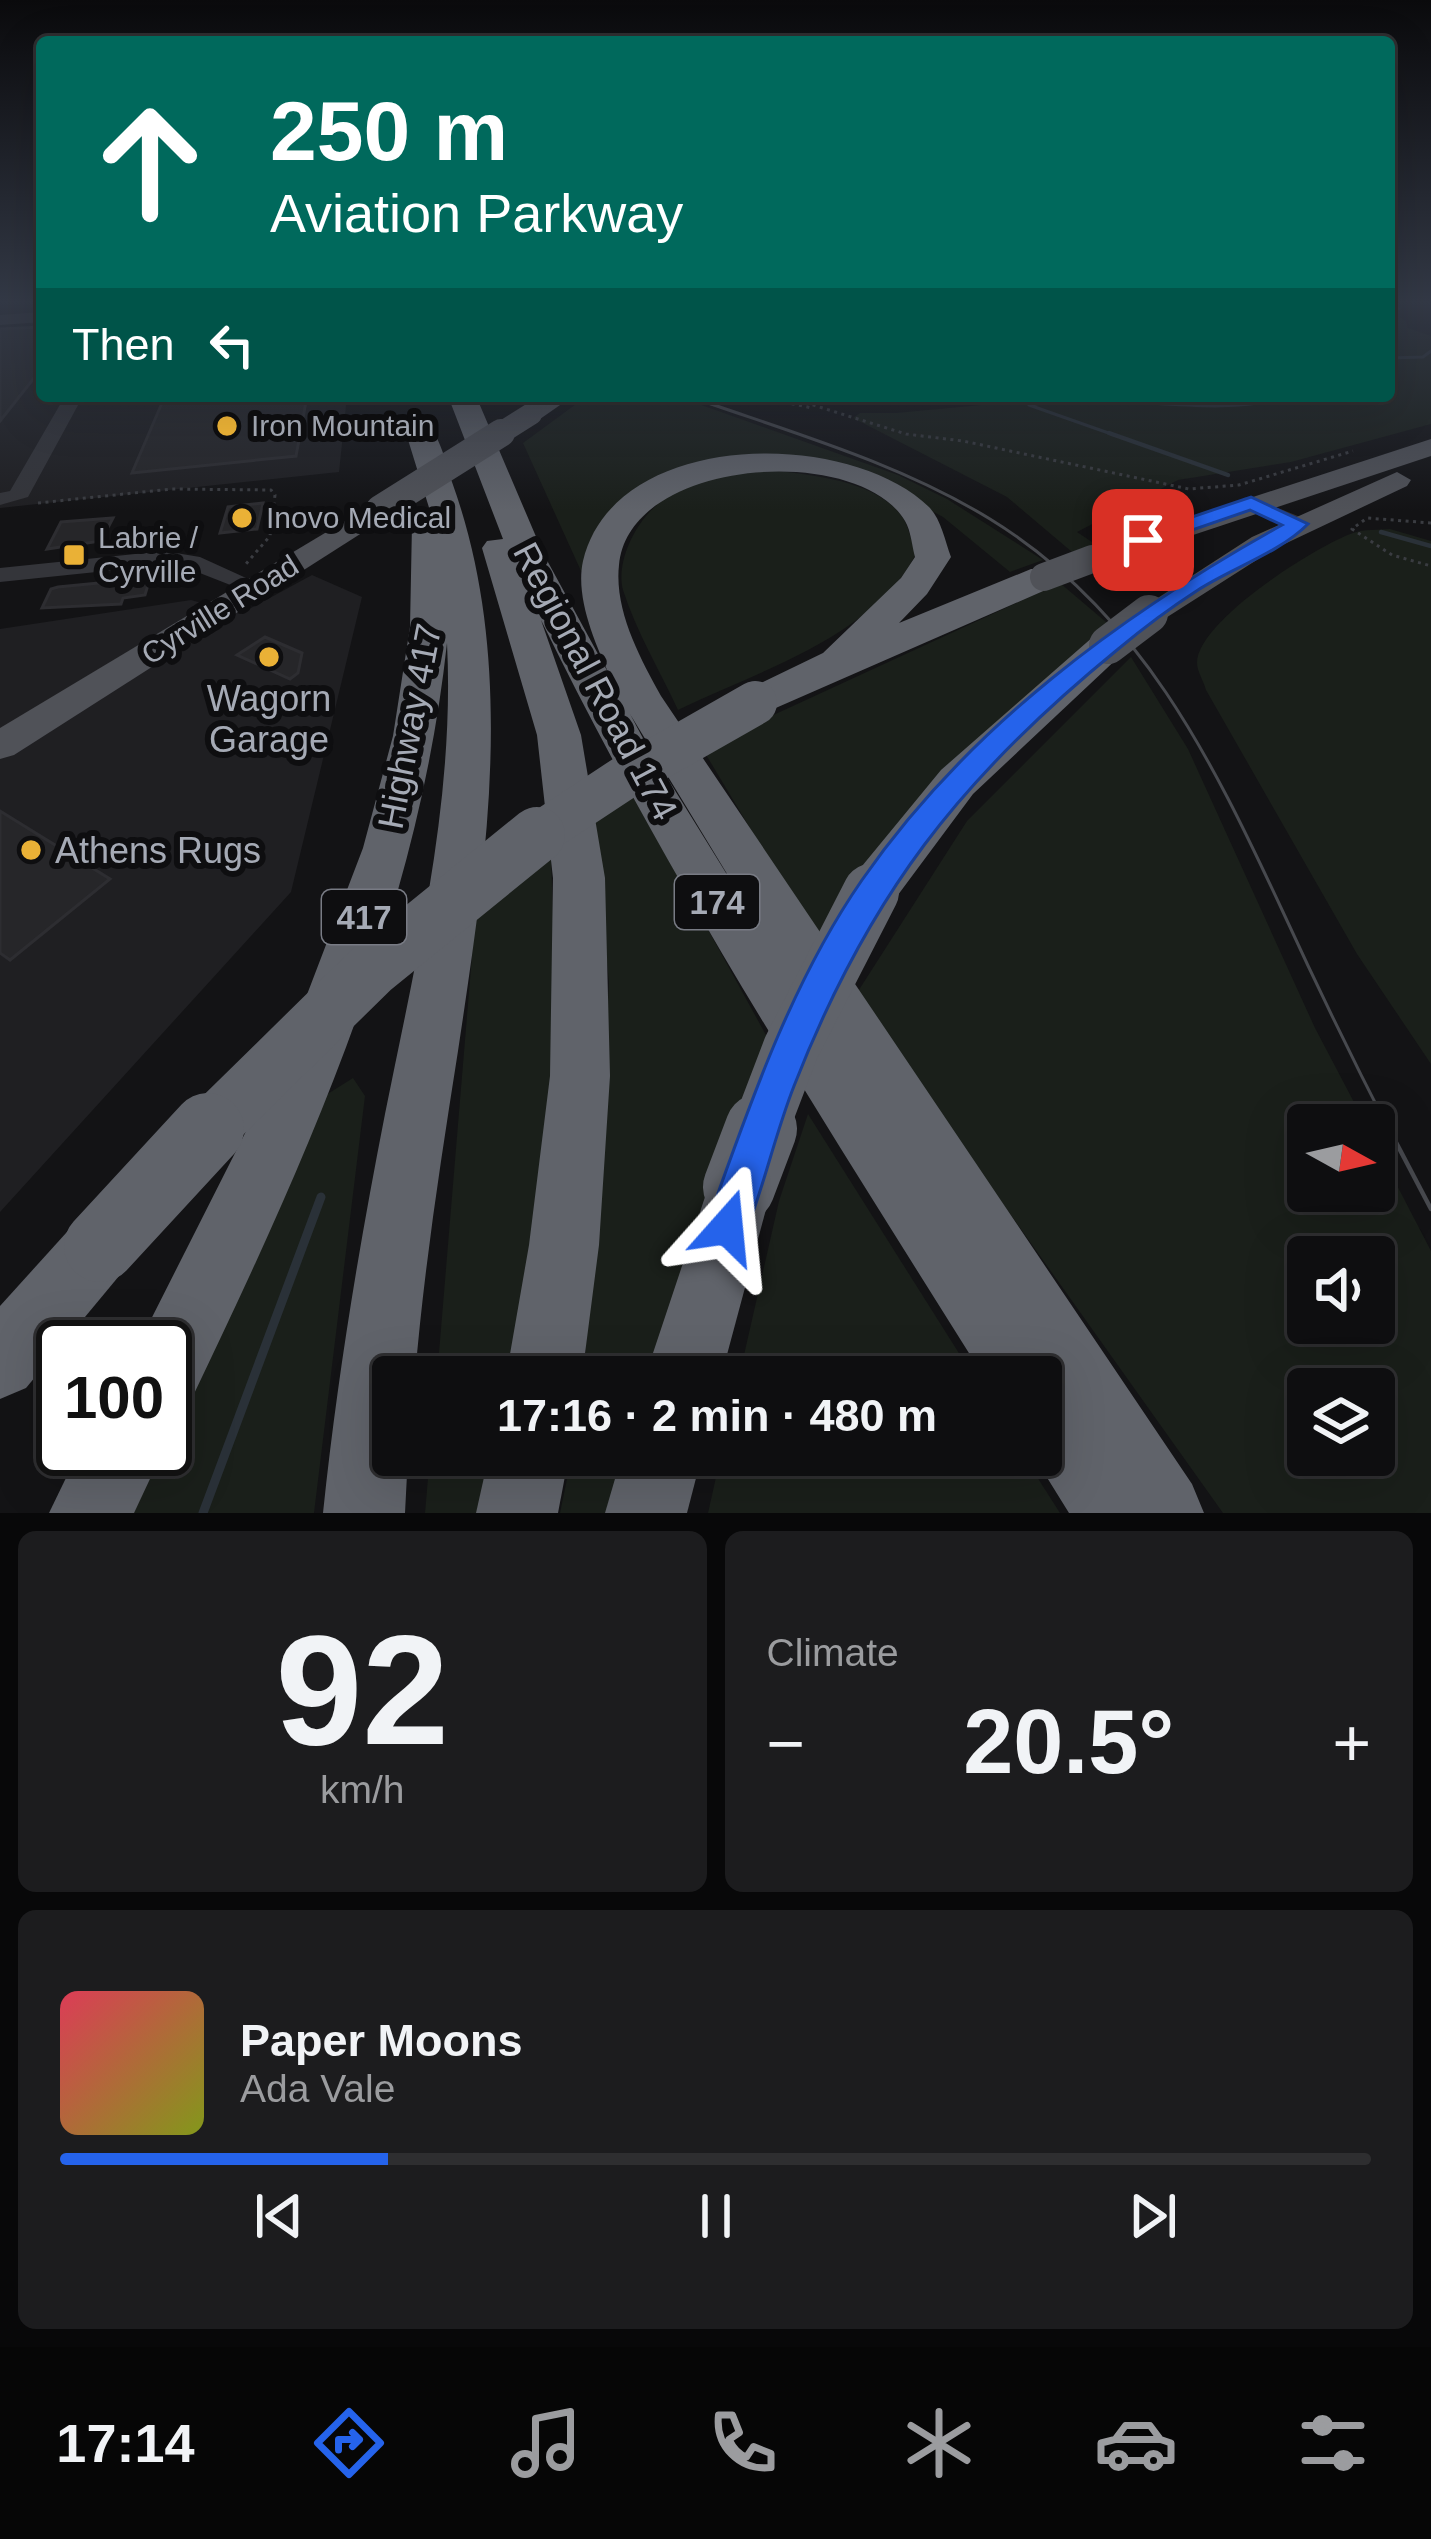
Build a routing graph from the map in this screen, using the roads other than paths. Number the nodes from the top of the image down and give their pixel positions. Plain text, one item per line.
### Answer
1 (70, 402) edge
2 (495, 402) edge
3 (551, 402) edge
4 (438, 404) edge
5 (1431, 447) edge
6 (1431, 466) edge
7 (9, 498) edge
8 (1251, 503) junction
9 (1298, 524) junction
10 (0, 575) edge
11 (250, 577) junction
12 (1044, 577) joint
13 (1108, 644) joint
14 (837, 662) junction
15 (630, 678) junction
16 (0, 746) edge
17 (190, 1320) edge
18 (547, 1356) edge
19 (689, 1356) edge
20 (1013, 1356) edge
21 (0, 1362) edge
22 (1062, 1430) edge
23 (110, 1476) edge
24 (525, 1476) edge
25 (656, 1476) edge
26 (90, 1513) edge
27 (364, 1513) edge
28 (517, 1513) edge
29 (646, 1513) edge
30 (1116, 1513) edge
31 (1163, 1513) edge

1 - 7 street
2 - 15 highway
3 - 11 main road, Cyrville Road, bridge
4 - 17 highway, Highway 417 / 417
4 - 18 highway
4 - 20 highway, Regional Road 174 / 174
4 - 27 highway, Regional Road 174
5 - 8 main road
6 - 9 main road
8 - 9 street
8 - 12 main road, bridge
9 - 13 main road, bridge
10 - 11 street
11 - 16 main road, Cyrville Road
12 - 14 highway
13 - 19 highway, bridge
14 - 15 highway
14 - 21 highway, bridge
15 - 31 highway
22 - 30 highway
23 - 26 highway
24 - 28 highway
25 - 29 highway

